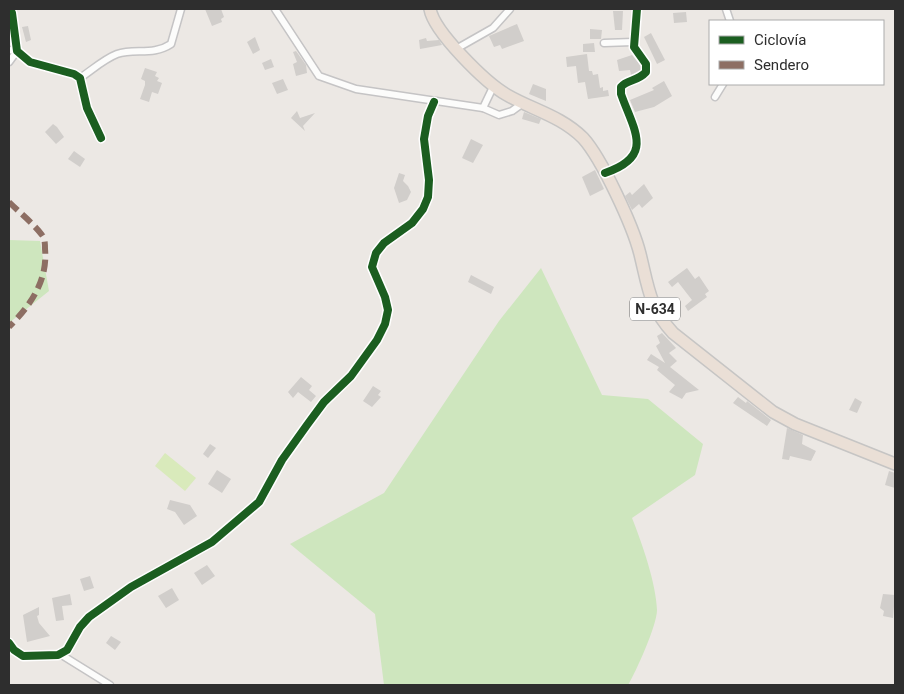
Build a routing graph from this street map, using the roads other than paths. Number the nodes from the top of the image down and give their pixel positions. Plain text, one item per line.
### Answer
1 (181, 9) edge
2 (275, 9) edge
3 (430, 9) edge
4 (510, 9) edge
5 (637, 9) edge
6 (12, 12) edge
7 (633, 42) junction
8 (604, 43) dead end
9 (456, 49) junction
10 (9, 50) edge
11 (17, 51) junction
12 (9, 62) edge
13 (80, 78) junction
14 (494, 84) junction
15 (722, 85) edge
16 (715, 97) dead end
17 (434, 102) junction
18 (523, 103) junction
19 (483, 108) junction
20 (101, 138) dead end
21 (605, 173) junction
22 (895, 464) edge
23 (9, 643) edge
24 (60, 654) junction
25 (110, 685) edge

1 - 13 street
2 - 17 street
3 - 9 highway, N-634
4 - 9 street
5 - 7 street
6 - 11 street
7 - 8 street
7 - 21 street
9 - 14 highway, N-634
10 - 11 street
11 - 12 street
11 - 13 street
13 - 20 street
14 - 18 highway, N-634
14 - 19 street
15 - 16 street
17 - 19 street
17 - 24 street
18 - 19 street
18 - 21 highway, N-634
21 - 22 highway, N-634
23 - 24 street
24 - 25 street

